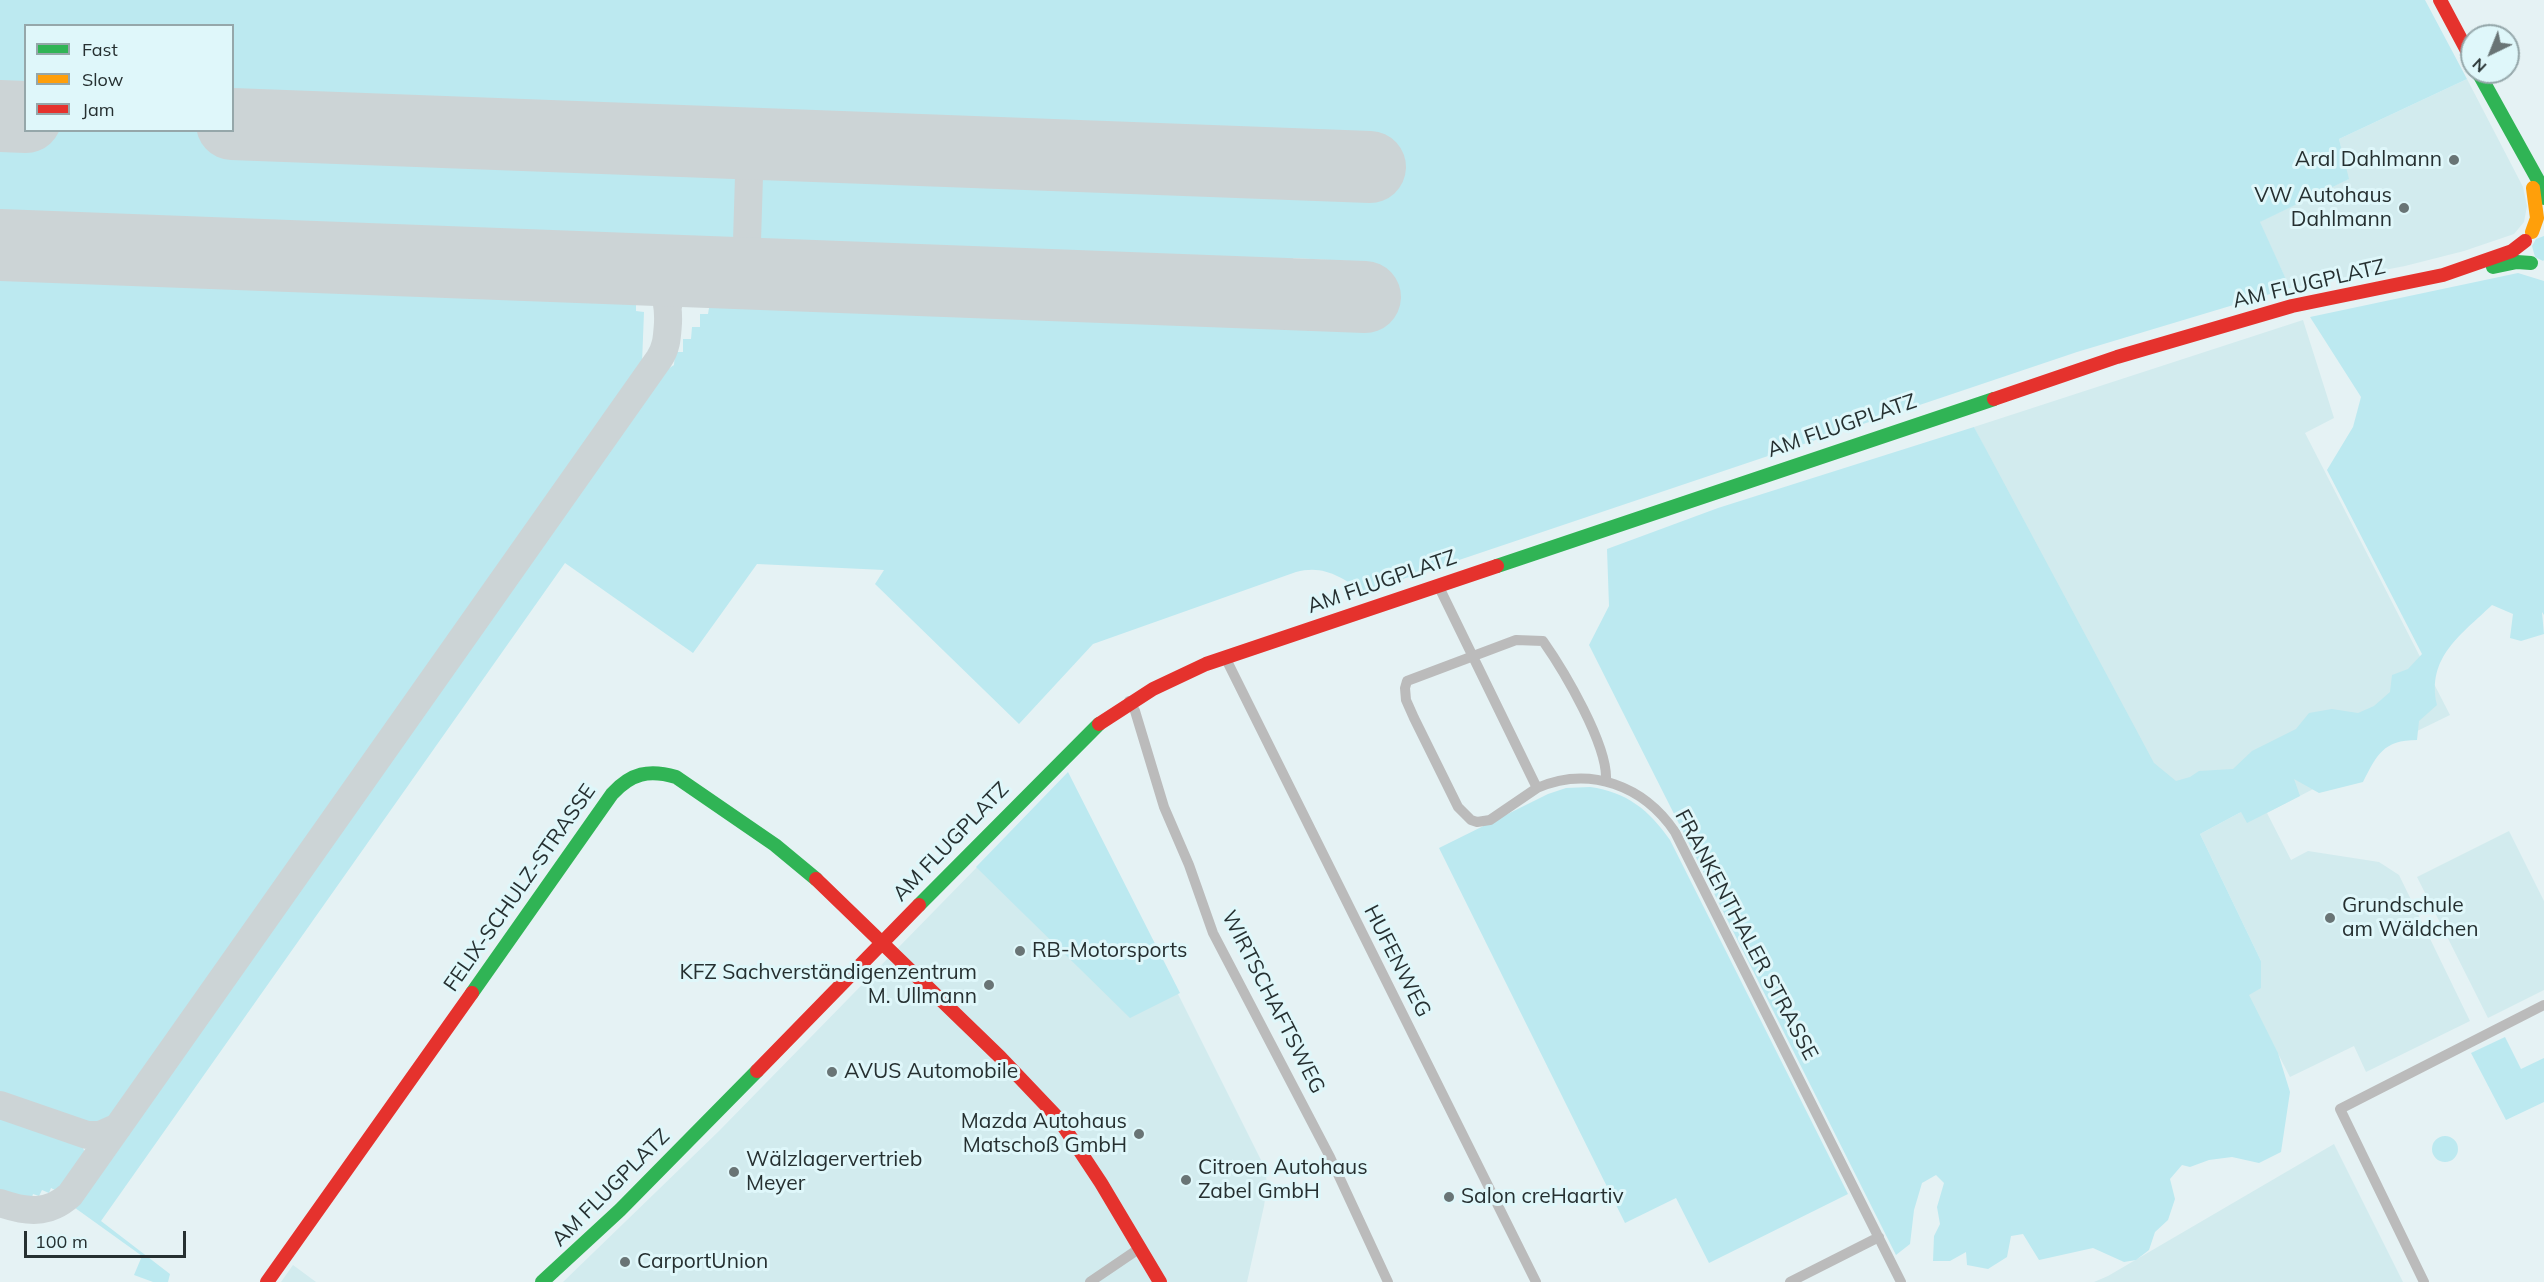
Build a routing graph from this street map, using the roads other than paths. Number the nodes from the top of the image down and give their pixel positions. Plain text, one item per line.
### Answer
1 (2440, 0) edge
2 (2460, 38) edge
3 (2484, 84) edge
4 (2529, 167) junction
5 (2544, 198) edge
6 (2534, 234) edge
7 (2538, 266) edge
8 (2443, 275) junction
9 (1438, 585) junction
10 (1472, 656) junction
11 (1225, 657) junction
12 (1129, 700) junction
13 (1606, 780) junction
14 (1537, 788) junction
15 (882, 943) junction
16 (2544, 1005) edge
17 (1879, 1238) junction
18 (1140, 1248) junction
19 (267, 1282) edge
20 (542, 1282) edge
21 (1090, 1282) edge
22 (1160, 1282) edge
23 (1388, 1282) edge
24 (1536, 1282) edge
25 (1790, 1282) edge
26 (1901, 1282) edge
27 (2424, 1282) edge

1 - 2 street
3 - 4 street
4 - 5 street
4 - 6 street
6 - 7 street
6 - 8 street, AM FLUGPLATZ
7 - 8 street, AM FLUGPLATZ
8 - 9 street, AM FLUGPLATZ
9 - 10 street
9 - 11 street, AM FLUGPLATZ
10 - 13 street
10 - 14 street
10 - 14 street, FRANKENTHALER STRASSE
11 - 12 street, AM FLUGPLATZ
11 - 24 street, HUFENWEG
12 - 15 street, AM FLUGPLATZ
12 - 23 street, WIRTSCHAFTSWEG
13 - 14 street, FRANKENTHALER STRASSE
13 - 17 street, FRANKENTHALER STRASSE
15 - 18 street, FELIX-SCHULZ-STRASSE
15 - 19 street, FELIX-SCHULZ-STRASSE
15 - 20 street, AM FLUGPLATZ
16 - 27 street
17 - 25 street
17 - 26 street, FRANKENTHALER STRASSE
18 - 21 street
18 - 22 street, FELIX-SCHULZ-STRASSE

